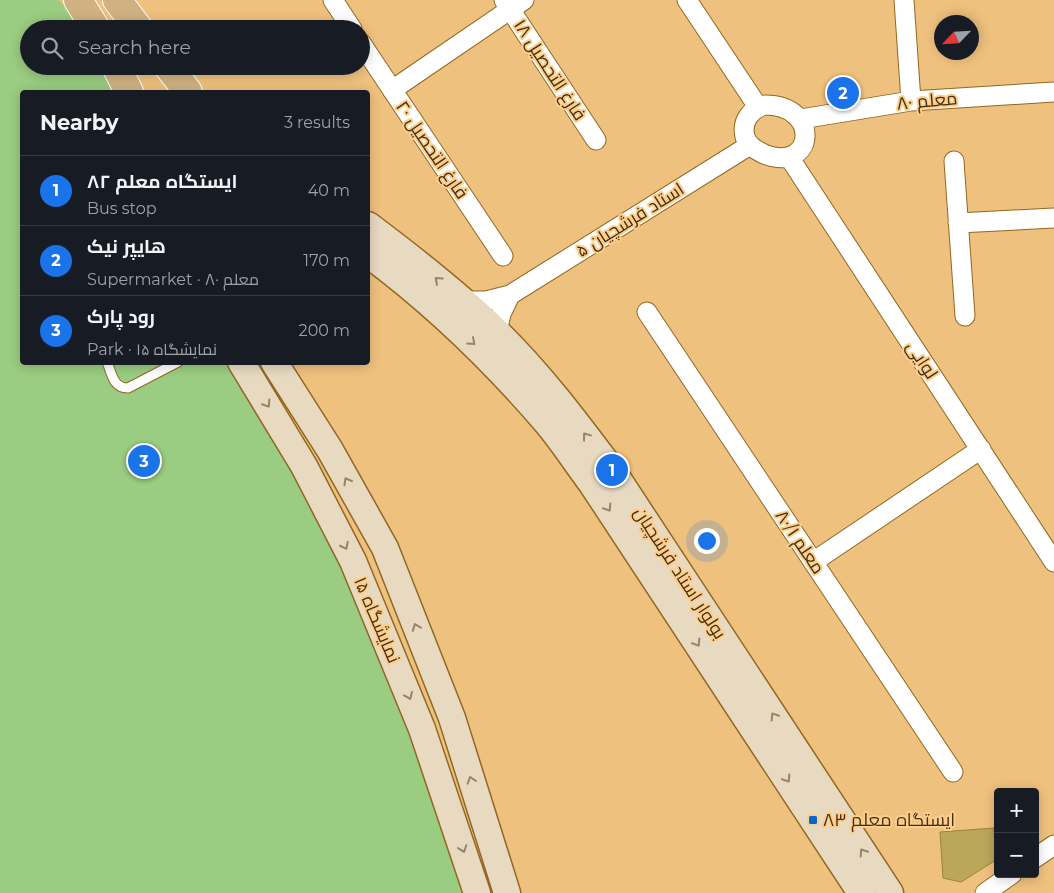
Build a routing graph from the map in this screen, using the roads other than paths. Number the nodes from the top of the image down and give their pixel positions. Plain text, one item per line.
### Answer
1 (78, 0) edge
2 (117, 0) edge
3 (333, 0) edge
4 (687, 0) edge
5 (904, 0) edge
6 (513, 3) edge
7 (90, 20) edge
8 (132, 20) edge
9 (346, 20) edge
10 (370, 57) edge
11 (120, 75) edge
12 (175, 75) edge
13 (128, 90) edge
14 (186, 90) edge
15 (392, 90) junction
16 (1054, 92) edge
17 (911, 101) junction
18 (758, 107) junction
19 (801, 119) junction
20 (596, 140) dead end
21 (750, 145) junction
22 (789, 158) junction
23 (954, 161) dead end
24 (1054, 218) edge
25 (958, 223) junction
26 (370, 226) edge
27 (370, 256) edge
28 (503, 256) dead end
29 (510, 295) junction
30 (461, 301) junction
31 (647, 312) dead end
32 (965, 316) dead end
33 (497, 332) junction
34 (108, 365) edge
35 (172, 365) edge
36 (243, 365) edge
37 (276, 365) edge
38 (981, 449) junction
39 (814, 562) junction
40 (1054, 562) edge
41 (953, 772) dead end
42 (1054, 844) edge
43 (1039, 855) edge
44 (1006, 878) edge
45 (477, 893) edge
46 (508, 893) edge
47 (861, 893) edge
48 (890, 893) edge
49 (985, 893) edge

1 - 7 main road
2 - 8 main road
3 - 9 street
4 - 18 street
5 - 17 street
6 - 15 street
6 - 20 street, فارغ التحصیل ۱۸
10 - 15 street, فارغ التحصیل ۲۰
11 - 13 main road
12 - 14 main road
15 - 28 street, فارغ التحصیل ۲۰
16 - 17 street, معلم ۸۰
17 - 19 street, معلم ۸۰
18 - 19 street
18 - 21 street
19 - 22 street
21 - 22 street
21 - 29 street, استاد فرشچیان ۵
22 - 38 street, لوایی
23 - 25 street
24 - 25 street
25 - 32 street
30 -> 26 street, بولوار استاد فرشچیان
27 -> 47 street, بولوار استاد فرشچیان
29 - 30 street, استاد فرشچیان ۵
29 - 33 street
30 - 33 street, بولوار استاد فرشچیان
31 - 39 street, معلم ۸۰/۱
48 -> 33 street, بولوار استاد فرشچیان
34 - 35 lane
36 -> 45 street, نمایشگاه ۱۵
46 -> 37 street, نمایشگاه ۱۵
38 - 39 street
38 - 40 street, لوایی
39 - 41 street, معلم ۸۰/۱
42 - 43 street
44 - 49 street

